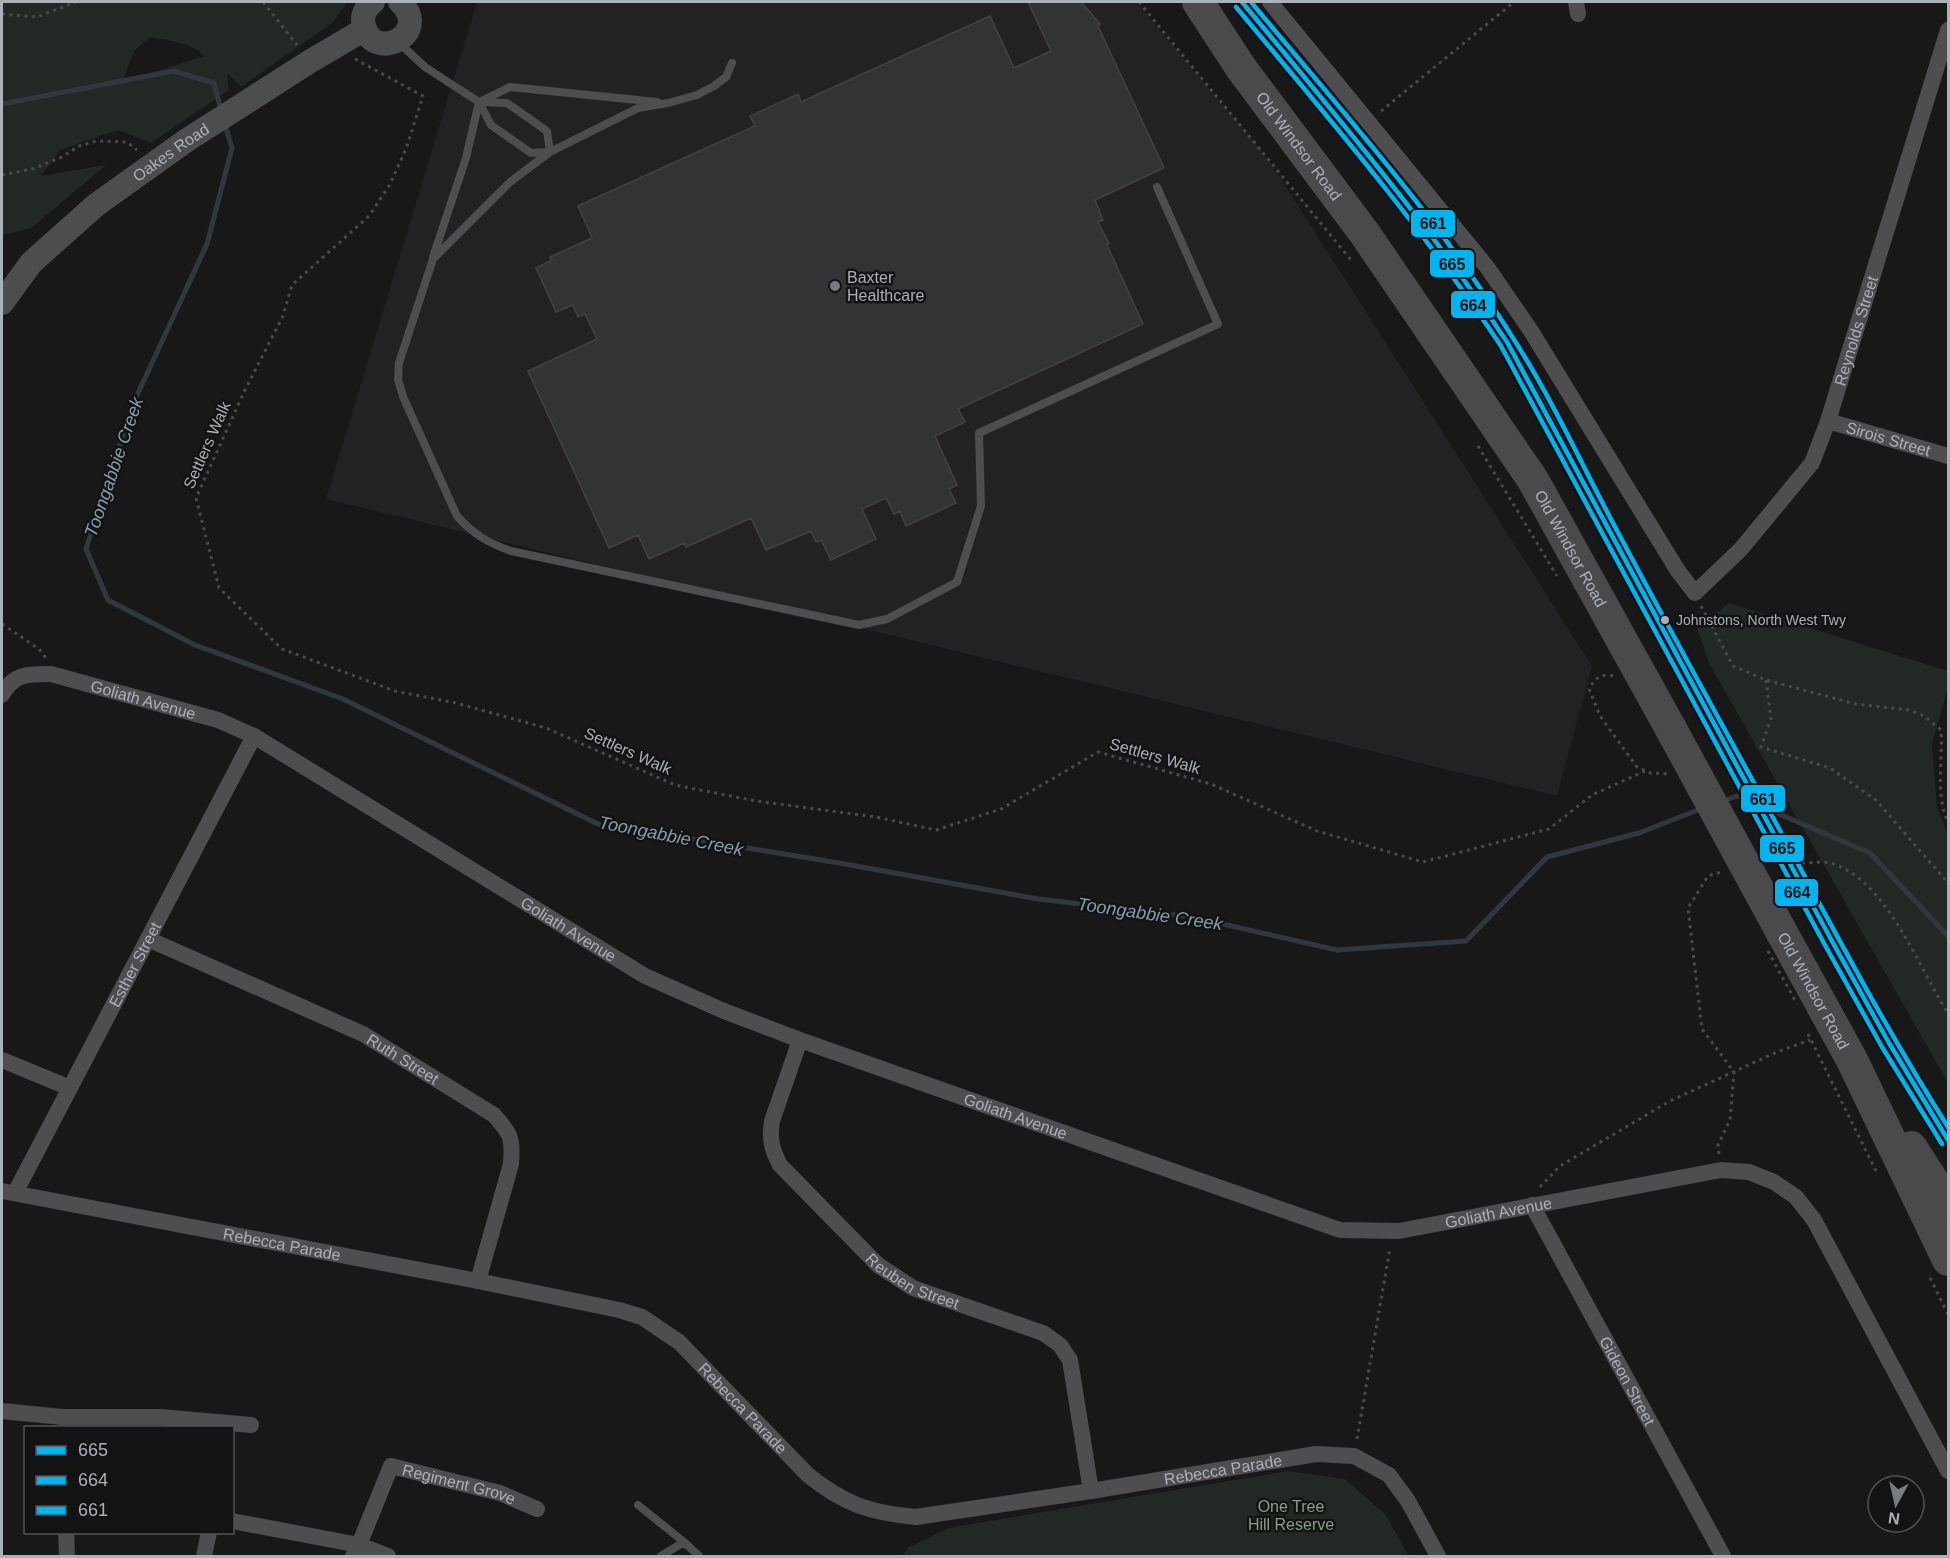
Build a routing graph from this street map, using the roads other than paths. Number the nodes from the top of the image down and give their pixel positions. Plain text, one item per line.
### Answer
1 (373, 2) edge
2 (1179, 2) edge
3 (1198, 2) edge
4 (1242, 2) edge
5 (1270, 2) edge
6 (405, 3) edge
7 (365, 29) junction
8 (1948, 30) edge
9 (397, 42) junction
10 (732, 63) dead end
11 (1241, 68) junction
12 (478, 102) junction
13 (668, 103) junction
14 (550, 152) junction
15 (1157, 187) dead end
16 (432, 259) junction
17 (2, 303) edge
18 (1828, 421) junction
19 (1948, 456) edge
20 (2, 695) edge
21 (254, 736) junction
22 (148, 939) junction
23 (800, 1040) junction
24 (2, 1060) edge
25 (1852, 1060) junction
26 (70, 1088) junction
27 (1948, 1140) edge
28 (8, 1192) edge
29 (1948, 1204) edge
30 (1532, 1205) junction
31 (1948, 1260) edge
32 (478, 1281) junction
33 (2, 1410) edge
34 (63, 1422) edge
35 (213, 1425) edge
36 (250, 1425) dead end
37 (1948, 1471) edge
38 (1091, 1491) junction
39 (638, 1505) dead end
40 (537, 1509) dead end
41 (234, 1521) edge
42 (66, 1534) edge
43 (213, 1534) edge
44 (684, 1542) junction
45 (356, 1551) edge
46 (67, 1557) edge
47 (204, 1557) edge
48 (388, 1557) edge
49 (661, 1557) edge
50 (699, 1557) edge
51 (1438, 1557) edge
52 (1723, 1557) edge

1 - 7 street
2 - 11 highway, Old Windsor Road
3 - 11 highway, Old Windsor Road
4 - 27 lane, bridge
5 - 18 street, Reynolds Street
6 - 9 street
7 - 9 street
7 - 17 street, Oakes Road
8 - 18 street, Reynolds Street
9 - 12 lane
10 - 13 lane
11 - 25 highway, Old Windsor Road, bridge
12 - 13 lane
12 - 14 lane
12 - 14 lane
12 - 16 lane
13 - 14 lane
14 - 16 lane
15 - 16 lane
18 - 19 street, Sirois Street
20 - 21 street, Goliath Avenue
21 - 22 street, Esther Street
21 - 23 street, Goliath Avenue
22 - 26 street, Esther Street
22 - 32 street, Ruth Street
23 - 30 street, Goliath Avenue
23 - 38 street, Reuben Street
24 - 26 street
25 - 29 highway, Old Windsor Road
25 - 31 highway, Old Windsor Road
26 - 28 street, Esther Street
28 - 32 street, Rebecca Parade
30 - 37 street, Goliath Avenue
30 - 52 street, Gideon Street
32 - 38 street, Rebecca Parade
33 - 34 street
34 - 35 street
35 - 36 street
38 - 51 street, Rebecca Parade
39 - 44 lane
40 - 45 street, Regiment Grove
41 - 45 street
42 - 46 street
43 - 47 street
44 - 49 lane
44 - 50 lane
45 - 48 street

